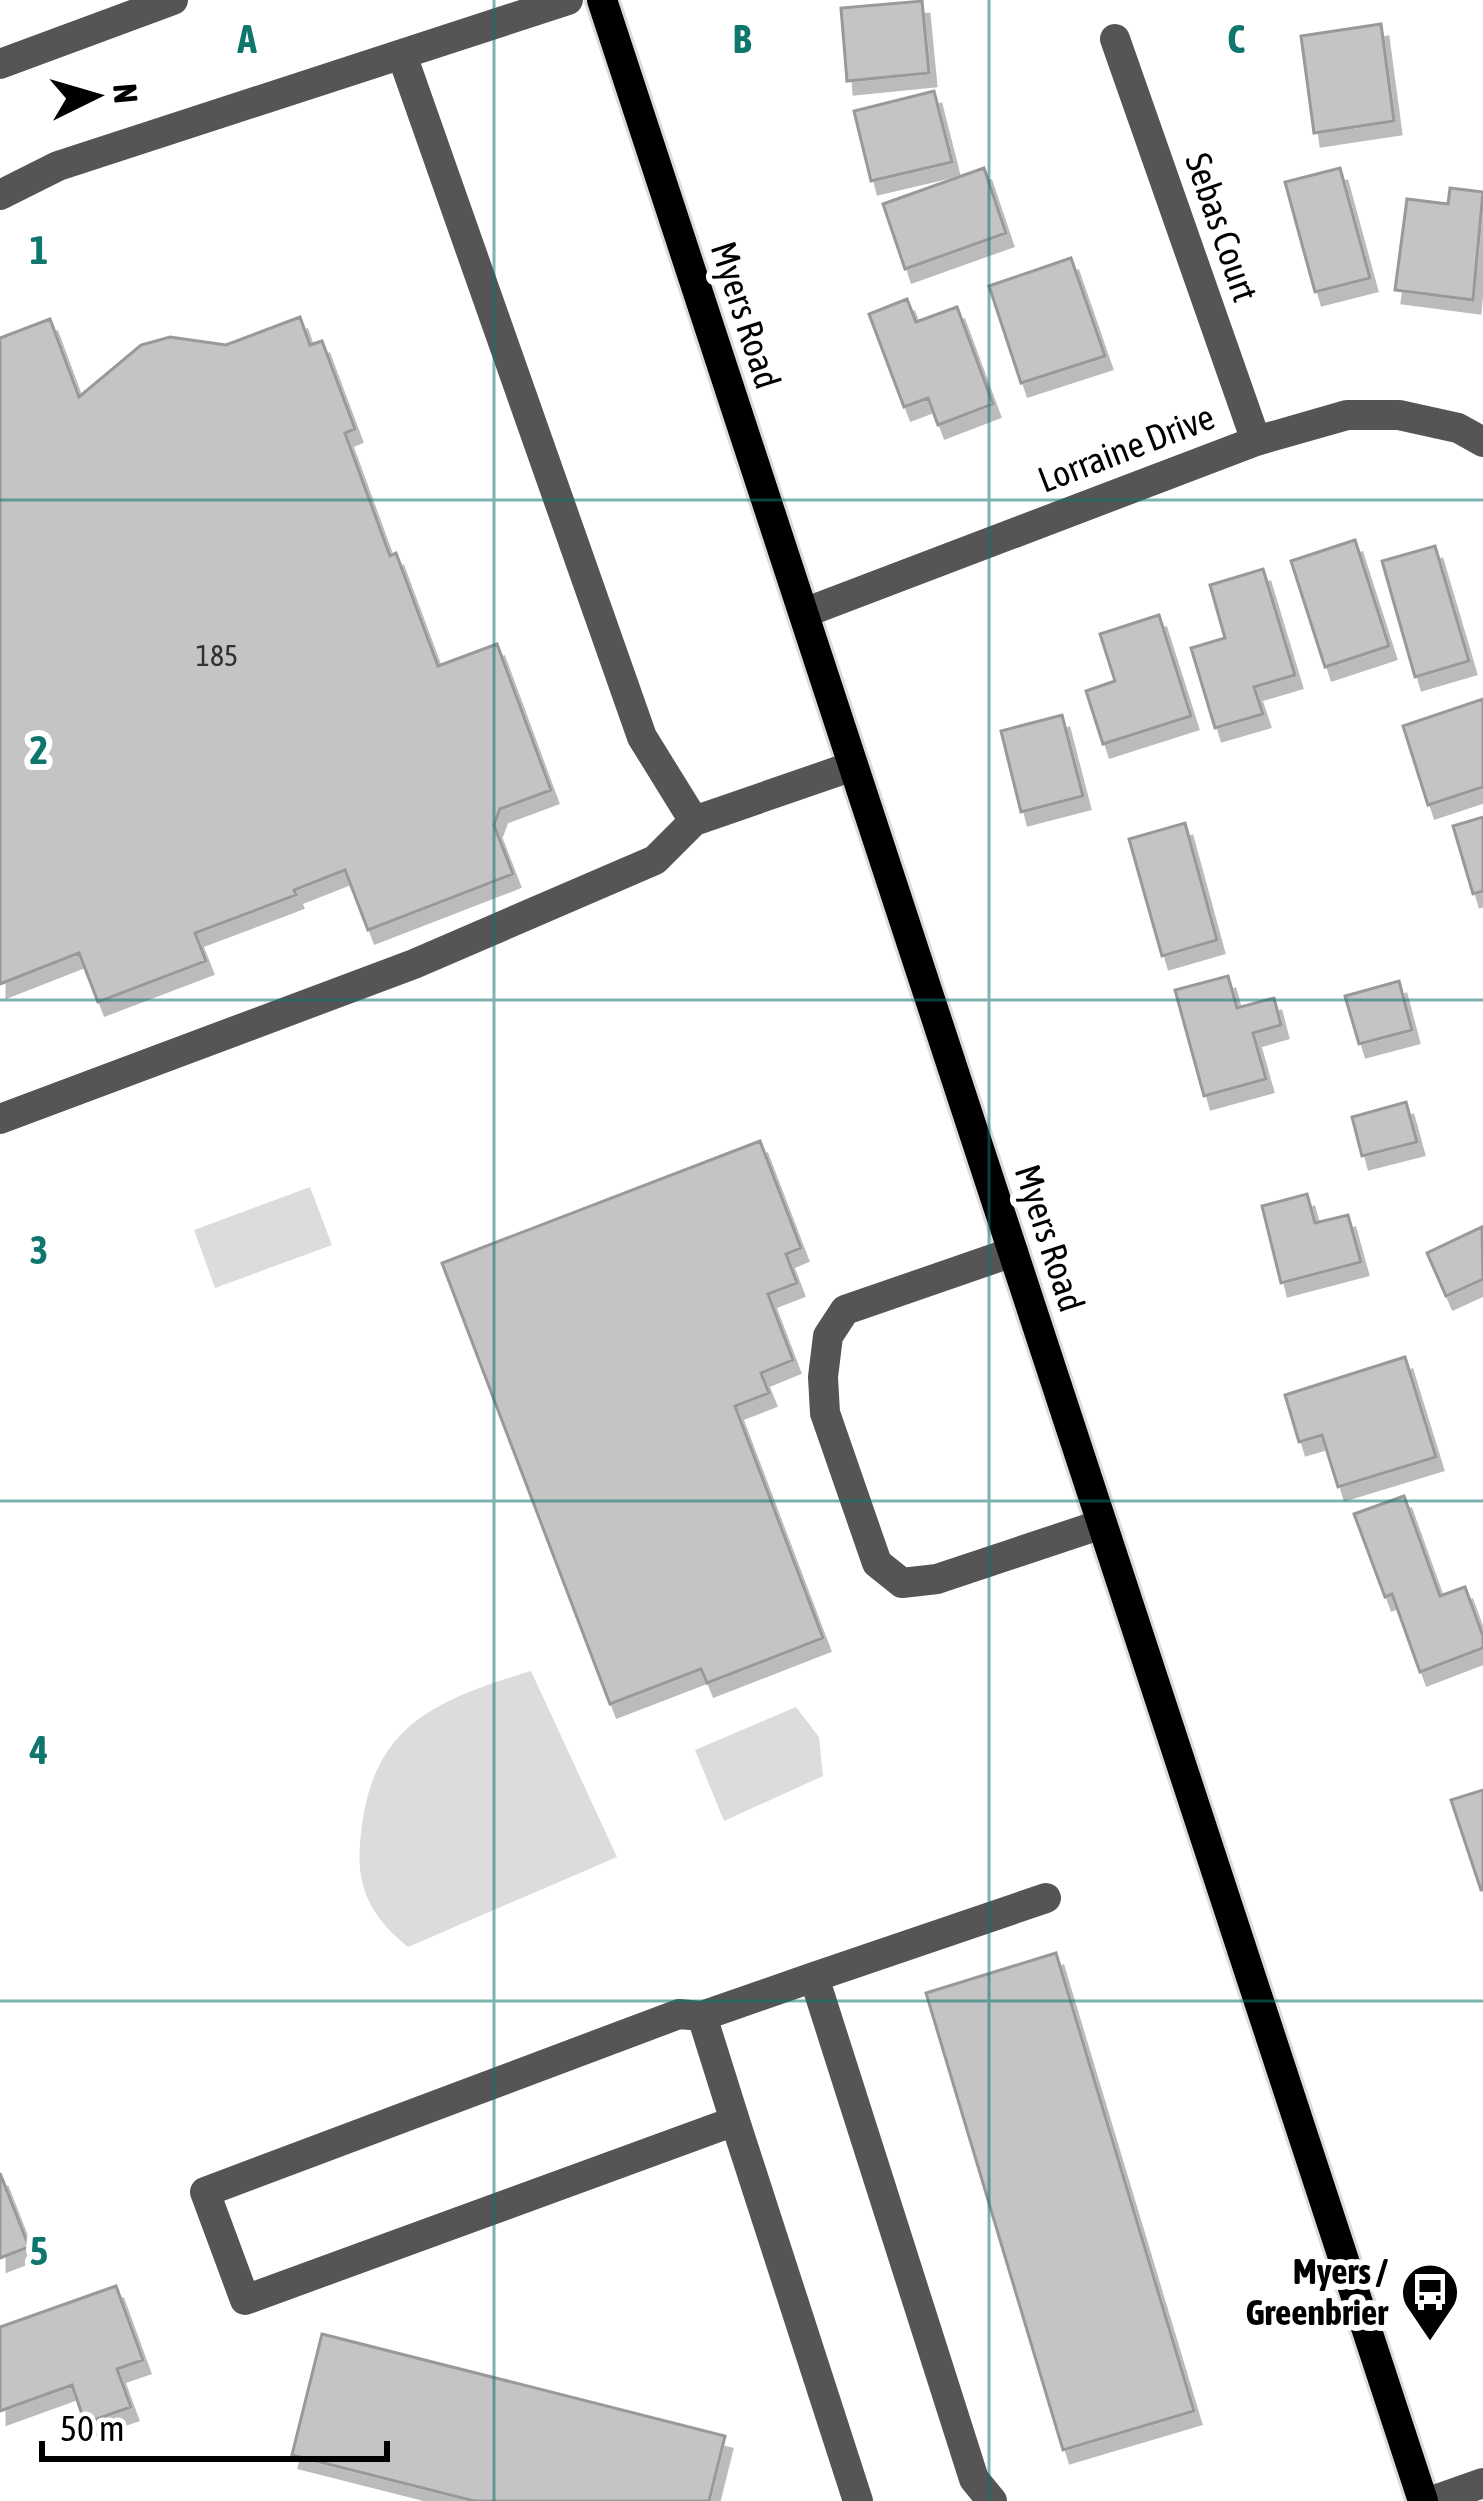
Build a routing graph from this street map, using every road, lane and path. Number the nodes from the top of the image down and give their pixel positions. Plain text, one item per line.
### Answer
1 (173, 0) edge
2 (568, 0) edge
3 (602, 0) edge
4 (1115, 39) dead end
5 (402, 55) junction
6 (0, 64) edge
7 (0, 195) edge
8 (1256, 441) junction
9 (1483, 442) edge
10 (804, 614) junction
11 (853, 766) junction
12 (694, 821) junction
13 (0, 1119) edge
14 (1013, 1252) junction
15 (1102, 1524) junction
16 (1046, 1898) dead end
17 (814, 1977) junction
18 (702, 2016) junction
19 (735, 2120) junction
20 (1483, 2483) edge
21 (858, 2501) edge
22 (992, 2501) edge
23 (1427, 2501) edge

1 - 6 street
2 - 5 street
3 - 10 main road, Myers Road
4 - 8 street, Sebas Court
5 - 7 street
5 - 12 street
8 - 9 street, Lorraine Drive
8 - 10 street, Lorraine Drive
10 - 11 main road, Myers Road
11 - 12 street
11 - 14 main road, Myers Road
12 - 13 street
14 - 15 main road, Myers Road
14 - 15 street
15 - 23 main road, Myers Road
16 - 17 street
17 - 18 street
17 - 22 street
18 - 19 street
18 - 19 street
19 - 21 street
20 - 23 street

